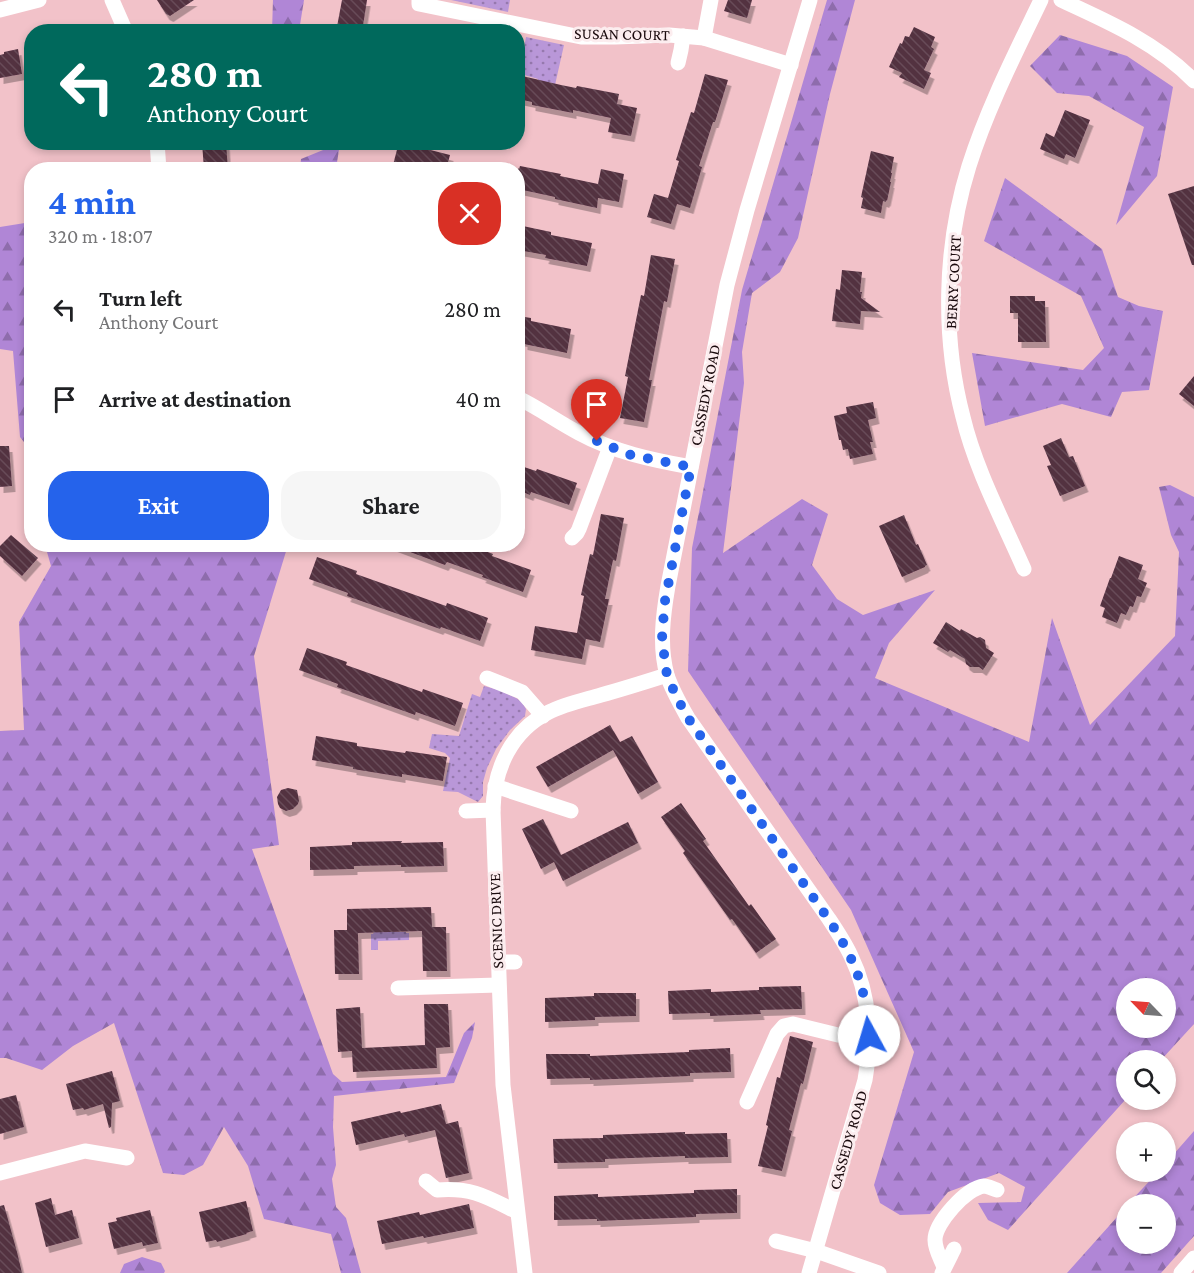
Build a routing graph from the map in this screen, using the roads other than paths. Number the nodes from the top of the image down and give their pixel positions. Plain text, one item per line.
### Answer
1 (39, 0) edge
2 (111, 0) edge
3 (419, 0) edge
4 (711, 0) edge
5 (810, 0) edge
6 (1041, 0) edge
7 (1061, 0) edge
8 (0, 10) edge
9 (122, 24) edge
10 (483, 24) edge
11 (525, 30) edge
12 (683, 36) junction
13 (704, 38) junction
14 (678, 63) dead end
15 (791, 65) junction
16 (1194, 81) edge
17 (525, 402) edge
18 (610, 447) junction
19 (691, 467) junction
20 (572, 538) dead end
21 (1024, 568) dead end
22 (667, 675) junction
23 (487, 678) dead end
24 (543, 716) junction
25 (495, 786) junction
26 (493, 810) junction
27 (466, 811) dead end
28 (571, 811) dead end
29 (498, 962) junction
30 (515, 962) dead end
31 (498, 985) junction
32 (398, 988) dead end
33 (869, 1036) junction
34 (747, 1102) dead end
35 (127, 1158) dead end
36 (0, 1173) edge
37 (426, 1181) dead end
38 (997, 1190) dead end
39 (517, 1212) junction
40 (776, 1241) dead end
41 (954, 1249) dead end
42 (816, 1251) junction
43 (1194, 1258) edge
44 (943, 1270) edge
45 (525, 1273) edge
46 (809, 1273) edge
47 (879, 1273) edge
48 (1181, 1273) edge

1 - 8 street
2 - 9 street
3 - 10 street, SUSAN COURT
4 - 13 street
5 - 15 street, CASSEDY ROAD
6 - 21 street, BERRY COURT
7 - 16 street
11 - 12 street, SUSAN COURT
12 - 13 street, SUSAN COURT
12 - 14 street
13 - 15 street, SUSAN COURT
15 - 19 street, CASSEDY ROAD
17 - 18 street
18 - 19 street
18 - 20 street
19 - 22 street, CASSEDY ROAD
22 - 24 street, SCENIC DRIVE
22 - 33 street, CASSEDY ROAD
23 - 24 street
24 - 25 street, SCENIC DRIVE
25 - 26 street, SCENIC DRIVE
25 - 28 street
26 - 27 street
26 - 29 street, SCENIC DRIVE
29 - 30 street
29 - 31 street, SCENIC DRIVE
31 - 32 street
31 - 39 street, SCENIC DRIVE
33 - 34 street
33 - 42 street, CASSEDY ROAD
35 - 36 street
37 - 39 street
38 - 44 street
39 - 45 street, SCENIC DRIVE
40 - 42 street
41 - 44 street
42 - 46 street, CASSEDY ROAD
42 - 47 street
43 - 48 street

